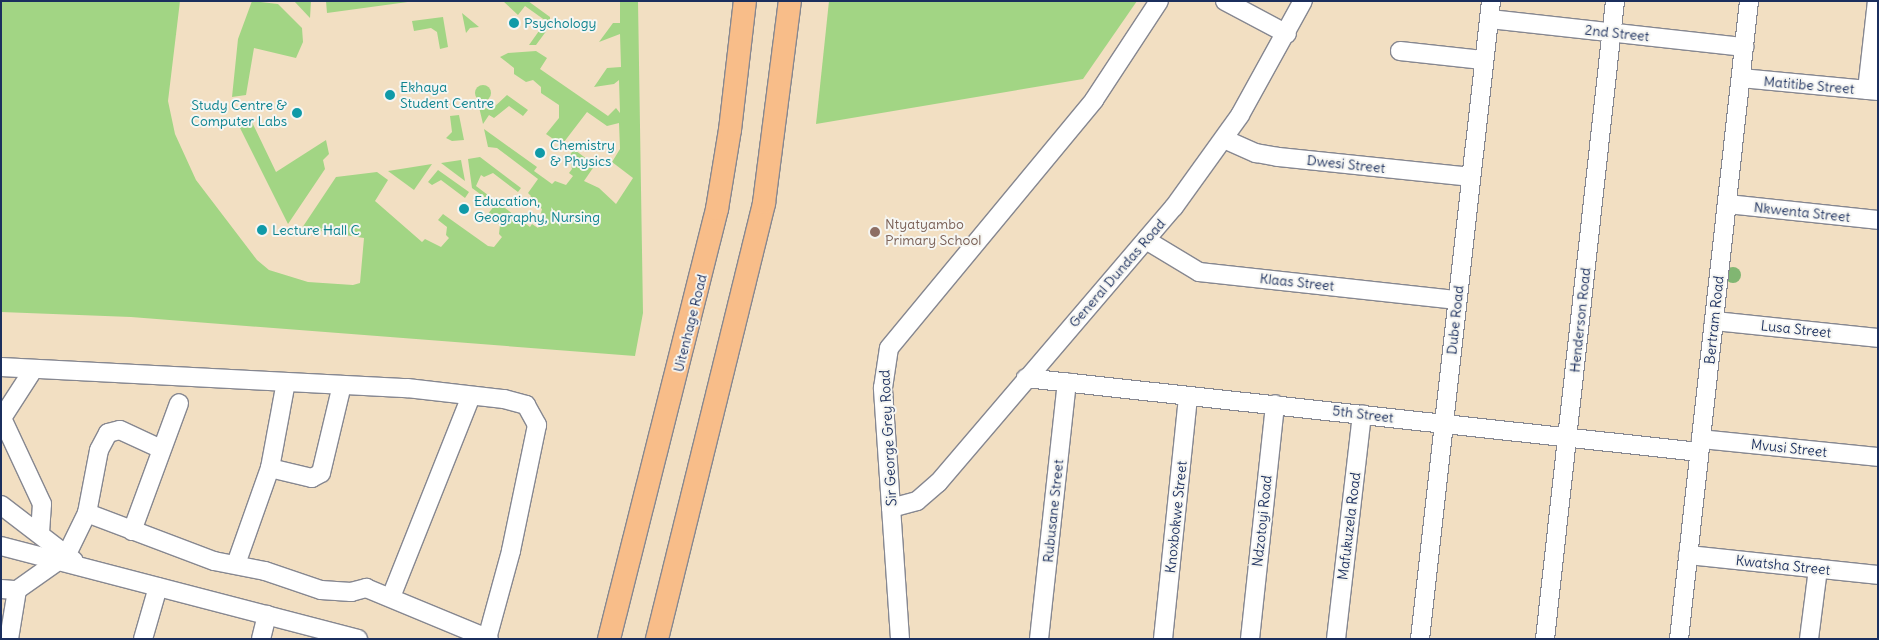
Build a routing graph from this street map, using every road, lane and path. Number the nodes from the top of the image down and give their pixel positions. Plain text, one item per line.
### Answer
1 (745, 1) edge
2 (790, 1) edge
3 (1159, 1) edge
4 (1225, 1) edge
5 (1303, 1) edge
6 (1491, 1) edge
7 (1615, 1) edge
8 (1749, 1) edge
9 (1877, 1) edge
10 (1490, 19) junction
11 (1612, 32) junction
12 (1287, 34) junction
13 (1744, 47) junction
14 (1400, 51) dead end
15 (1483, 60) junction
16 (1741, 78) junction
17 (1872, 91) edge
18 (1224, 139) junction
19 (1470, 177) junction
20 (1727, 204) junction
21 (1878, 220) edge
22 (1146, 240) junction
23 (1457, 300) junction
24 (1714, 321) junction
25 (1878, 338) edge
26 (1, 367) edge
27 (33, 370) junction
28 (1026, 378) junction
29 (286, 382) junction
30 (1067, 383) junction
31 (342, 385) junction
32 (471, 396) junction
33 (1188, 396) junction
34 (179, 403) dead end
35 (1275, 404) junction
36 (1362, 414) junction
37 (2, 417) edge
38 (1444, 424) junction
39 (1568, 437) junction
40 (1700, 445) junction
41 (161, 449) junction
42 (1878, 457) edge
43 (270, 468) junction
44 (1, 506) edge
45 (891, 508) junction
46 (87, 513) junction
47 (132, 531) junction
48 (40, 534) junction
49 (1, 546) edge
50 (1688, 555) junction
51 (68, 560) junction
52 (236, 564) junction
53 (1818, 569) junction
54 (1878, 575) edge
55 (158, 587) junction
56 (9, 589) edge
57 (392, 597) junction
58 (267, 615) junction
59 (9, 639) edge
60 (143, 639) edge
61 (261, 639) edge
62 (358, 639) edge
63 (488, 639) edge
64 (609, 639) edge
65 (657, 639) edge
66 (900, 639) edge
67 (1039, 639) edge
68 (1164, 639) edge
69 (1250, 639) edge
70 (1336, 639) edge
71 (1420, 639) edge
72 (1545, 639) edge
73 (1679, 639) edge
74 (1809, 639) edge

1 - 64 main road, Uitenhage Road
2 - 65 main road
3 - 45 street, Sir George Grey Road
4 - 12 street
5 - 12 street, General Dundas Road
6 - 10 street, Dube Road
7 - 11 street, Henderson Road
8 - 13 street, Bertram Road
9 - 17 street
10 - 11 street, 2nd Street
10 - 15 street, Dube Road
11 - 13 street, 2nd Street
11 - 39 street, Henderson Road
12 - 18 street, General Dundas Road
13 - 16 street, Bertram Road
14 - 15 street
15 - 19 street, Dube Road
16 - 17 street, Matitibe Street
16 - 20 street, Bertram Road
18 - 19 street, Dwesi Street
18 - 22 street, General Dundas Road
19 - 23 street, Dube Road
20 - 21 street, Nkwenta Street
20 - 24 street, Bertram Road
22 - 23 street, Klaas Street
22 - 28 street, General Dundas Road
23 - 38 street, Dube Road
24 - 25 street, Lusa Street
24 - 40 street, Bertram Road
26 - 27 street
27 - 29 street
27 - 37 street
28 - 30 street, 5th Street
28 - 45 street, General Dundas Road
29 - 31 street
29 - 43 street
30 - 33 street, 5th Street
30 - 67 street, Rubusane Street
31 - 32 street
31 - 43 street
32 - 57 street
32 - 63 street
33 - 35 street, 5th Street
33 - 68 street, Knoxbokwe Street
34 - 41 street
35 - 36 street, 5th Street
35 - 69 street, Ndzotoyi Road
36 - 38 street, 5th Street
36 - 70 street, Mafukuzela Road
37 - 48 street
38 - 39 street, 5th Street
38 - 71 street, Dube Road
39 - 40 street, 5th Street
39 - 72 street, Henderson Road
40 - 42 street, Mvusi Street
40 - 50 street, Bertram Road
41 - 46 street
41 - 47 street
43 - 52 street
44 - 48 street
45 - 66 street, Sir George Grey Road
46 - 47 street
46 - 51 street
47 - 52 street
48 - 51 street
49 - 51 street
50 - 53 street, Kwatsha Street
50 - 73 street, Bertram Road
51 - 55 street
51 - 56 street
52 - 57 street
53 - 54 street, Kwatsha Street
53 - 74 street
55 - 58 street
55 - 60 street
56 - 59 street
57 - 63 street
58 - 61 street
58 - 62 street

